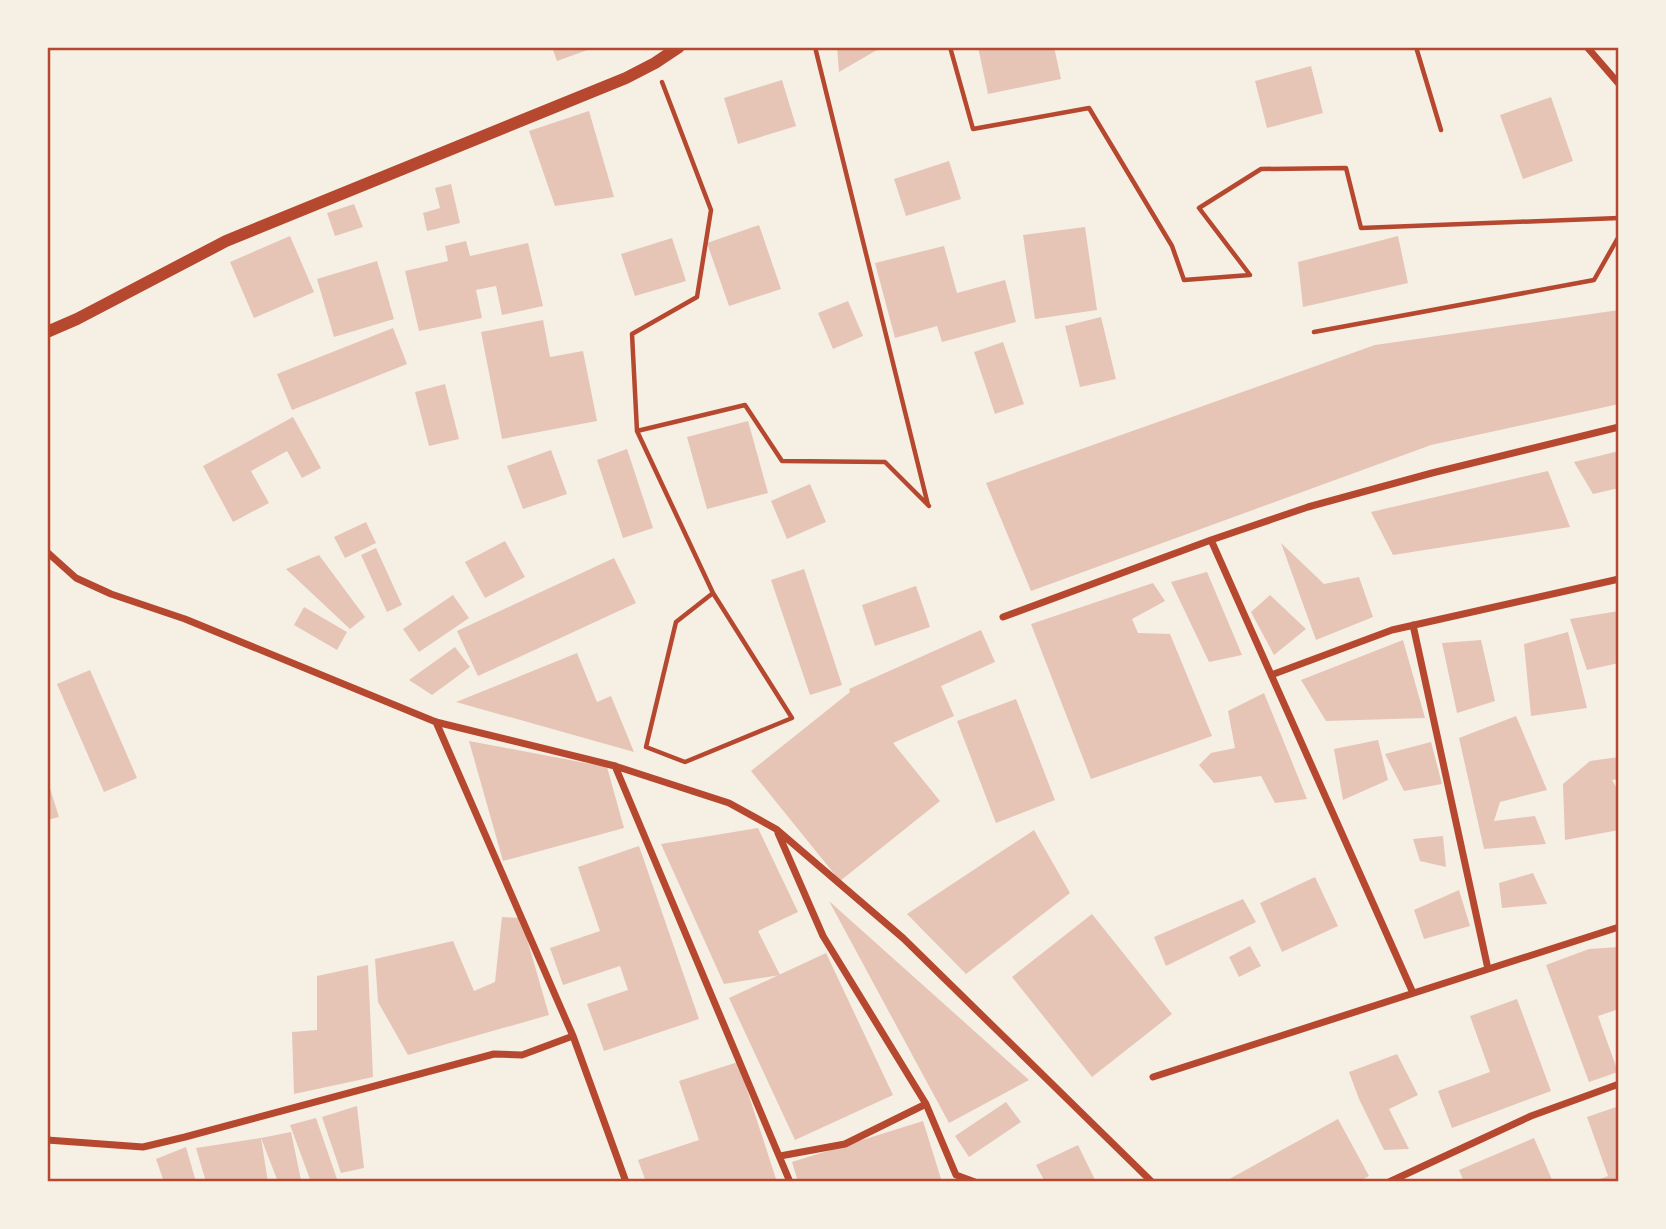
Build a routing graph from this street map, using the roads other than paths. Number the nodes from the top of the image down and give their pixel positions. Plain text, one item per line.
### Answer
1 (679, 47) edge
2 (1587, 47) edge
3 (1619, 84) edge
4 (47, 332) edge
5 (1619, 427) edge
6 (1211, 540) junction
7 (47, 552) edge
8 (1619, 579) edge
9 (1003, 617) dead end
10 (1412, 625) junction
11 (1271, 674) junction
12 (436, 722) junction
13 (615, 766) junction
14 (776, 830) junction
15 (1619, 927) edge
16 (1488, 969) junction
17 (1413, 993) junction
18 (573, 1036) junction
19 (1153, 1077) dead end
20 (1619, 1084) edge
21 (926, 1104) junction
22 (47, 1140) edge
23 (780, 1156) junction
24 (626, 1182) edge
25 (790, 1182) edge
26 (975, 1182) edge
27 (1152, 1182) edge
28 (1389, 1182) edge

1 - 4 street
2 - 3 street
5 - 6 street
6 - 9 street
6 - 11 street
7 - 12 street
8 - 10 street
10 - 11 street
10 - 16 street
11 - 17 street
12 - 13 street
12 - 18 street
13 - 14 street
13 - 23 street
14 - 21 street
14 - 27 street
15 - 16 street
16 - 17 street
17 - 19 street
18 - 22 street
18 - 24 street
20 - 28 street
21 - 23 street
21 - 26 street
23 - 25 street

